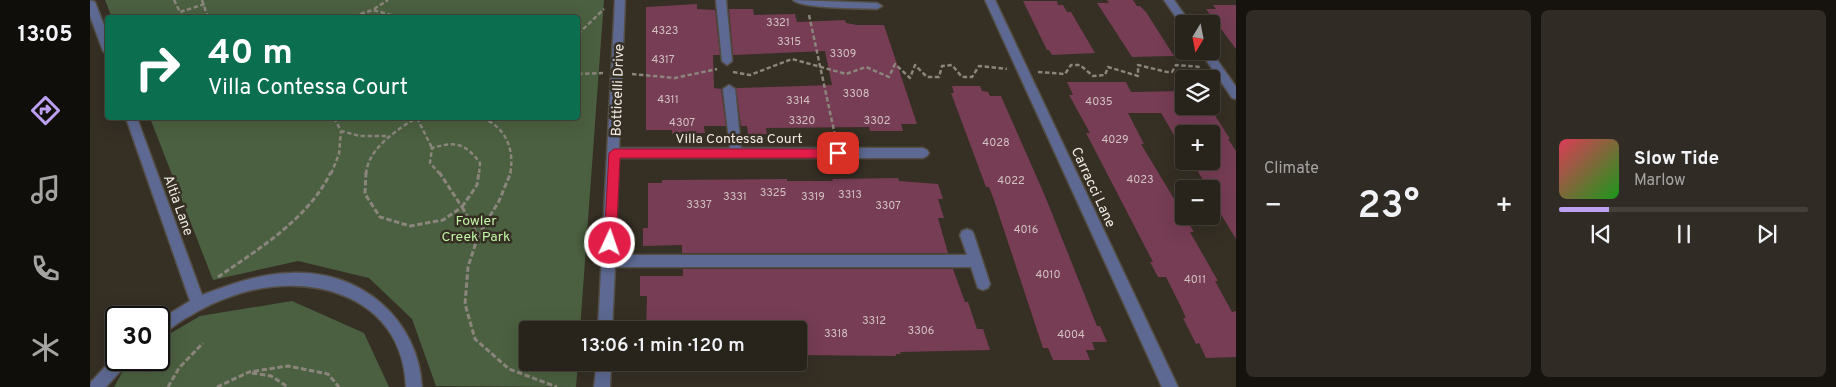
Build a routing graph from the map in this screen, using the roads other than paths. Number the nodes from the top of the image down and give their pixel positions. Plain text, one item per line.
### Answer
1 (620, 0) edge
2 (721, 0) edge
3 (798, 0) edge
4 (990, 0) edge
5 (1169, 0) edge
6 (90, 2) edge
7 (877, 6) dead end
8 (1180, 15) edge
9 (105, 43) edge
10 (1212, 60) edge
11 (725, 66) road end
12 (729, 89) dead end
13 (1236, 95) edge
14 (132, 120) edge
15 (614, 153) junction
16 (923, 153) dead end
17 (736, 154) junction
18 (967, 235) dead end
19 (609, 261) junction
20 (975, 261) junction
21 (983, 284) dead end
22 (198, 303) junction
23 (170, 321) edge
24 (606, 321) edge
25 (111, 371) edge
26 (603, 371) edge
27 (96, 387) edge
28 (414, 387) edge
29 (602, 387) edge
30 (1170, 387) edge

1 - 15 street, Botticelli Drive
2 - 11 street
3 - 7 street
4 - 30 street, Carracci Lane
5 - 8 street
6 - 9 street
10 - 13 street
12 - 17 street
14 - 22 street, Altia Lane
15 - 17 street, Villa Contessa Court
15 - 19 street, Botticelli Drive
16 - 17 street, Villa Contessa Court
18 - 20 street
19 - 20 street
19 - 24 street, Botticelli Drive
20 - 21 street
22 - 23 street
22 - 28 street
25 - 27 street
26 - 29 street

